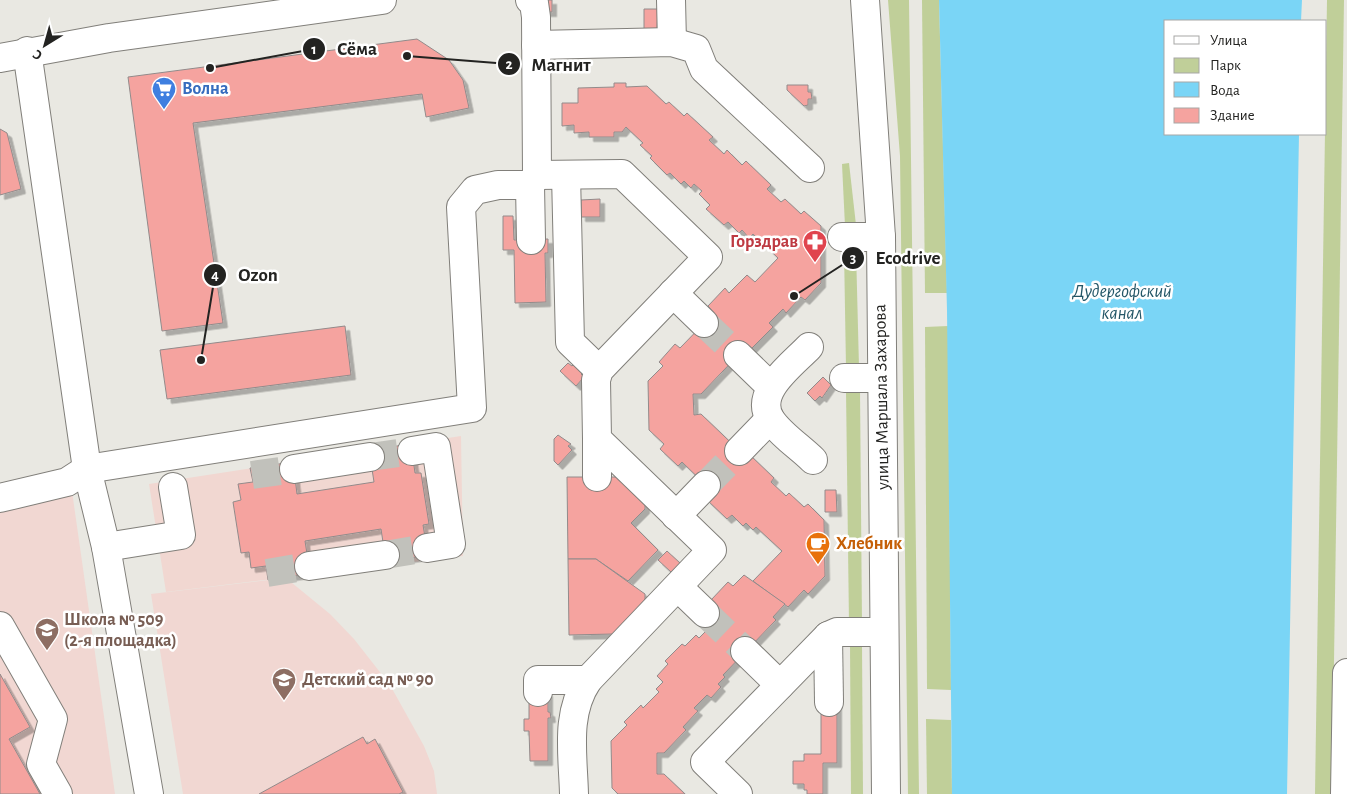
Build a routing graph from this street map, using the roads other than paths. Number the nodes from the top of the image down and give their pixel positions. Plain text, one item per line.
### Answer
1 (382, 0) edge
2 (530, 0) edge
3 (671, 0) edge
4 (865, 0) edge
5 (672, 42) junction
6 (536, 45) junction
7 (27, 51) junction
8 (0, 58) edge
9 (810, 168) dead end
10 (566, 174) junction
11 (528, 182) junction
12 (842, 237) dead end
13 (881, 237) junction
14 (525, 240) dead end
15 (673, 293) junction
16 (704, 323) tunnel mouth
17 (809, 347) dead end
18 (738, 355) tunnel mouth
19 (599, 370) junction
20 (844, 378) dead end
21 (882, 378) junction
22 (771, 387) junction
23 (432, 415) junction
24 (770, 419) junction
25 (597, 439) junction
26 (739, 451) tunnel mouth
27 (370, 457) tunnel mouth
28 (813, 460) dead end
29 (88, 469) junction
30 (294, 469) tunnel mouth
31 (597, 477) dead end
32 (706, 485) tunnel mouth
33 (173, 487) dead end
34 (0, 498) edge
35 (676, 516) junction
36 (106, 546) junction
37 (427, 548) tunnel mouth
38 (385, 555) tunnel mouth
39 (309, 566) tunnel mouth
40 (678, 587) junction
41 (705, 613) tunnel mouth
42 (0, 626) edge
43 (884, 632) junction
44 (828, 636) junction
45 (745, 652) tunnel mouth
46 (1347, 673) edge
47 (588, 680) junction
48 (780, 685) junction
49 (538, 692) dead end
50 (829, 702) dead end
51 (1346, 740) edge
52 (58, 794) edge
53 (149, 794) edge
54 (574, 794) edge
55 (738, 794) edge
56 (886, 794) edge
57 (1345, 794) edge

1 - 7 street
2 - 6 street
3 - 5 street
4 - 13 street, улица Маршала Захарова
5 - 6 street
5 - 9 street
6 - 11 street
7 - 8 street
7 - 29 street
10 - 11 street
10 - 15 street
10 - 19 street
11 - 14 street
11 - 23 street
12 - 13 street
13 - 21 street, улица Маршала Захарова
15 - 16 street
15 - 19 street
17 - 22 street
18 - 22 street
19 - 25 street
20 - 21 street
21 - 43 street, улица Маршала Захарова
22 - 24 street
23 - 29 street
23 - 37 street
24 - 26 street
24 - 28 street
25 - 31 street
25 - 35 street
27 - 30 street
29 - 34 street
29 - 36 street
32 - 35 street
33 - 36 street
35 - 40 street
36 - 53 street
38 - 39 street
40 - 41 street
40 - 47 street
42 - 52 street
43 - 44 street
43 - 56 street, улица Маршала Захарова
44 - 48 street
44 - 50 street
45 - 48 street
46 - 51 street
47 - 49 street
47 - 54 street
48 - 55 street
51 - 57 street

